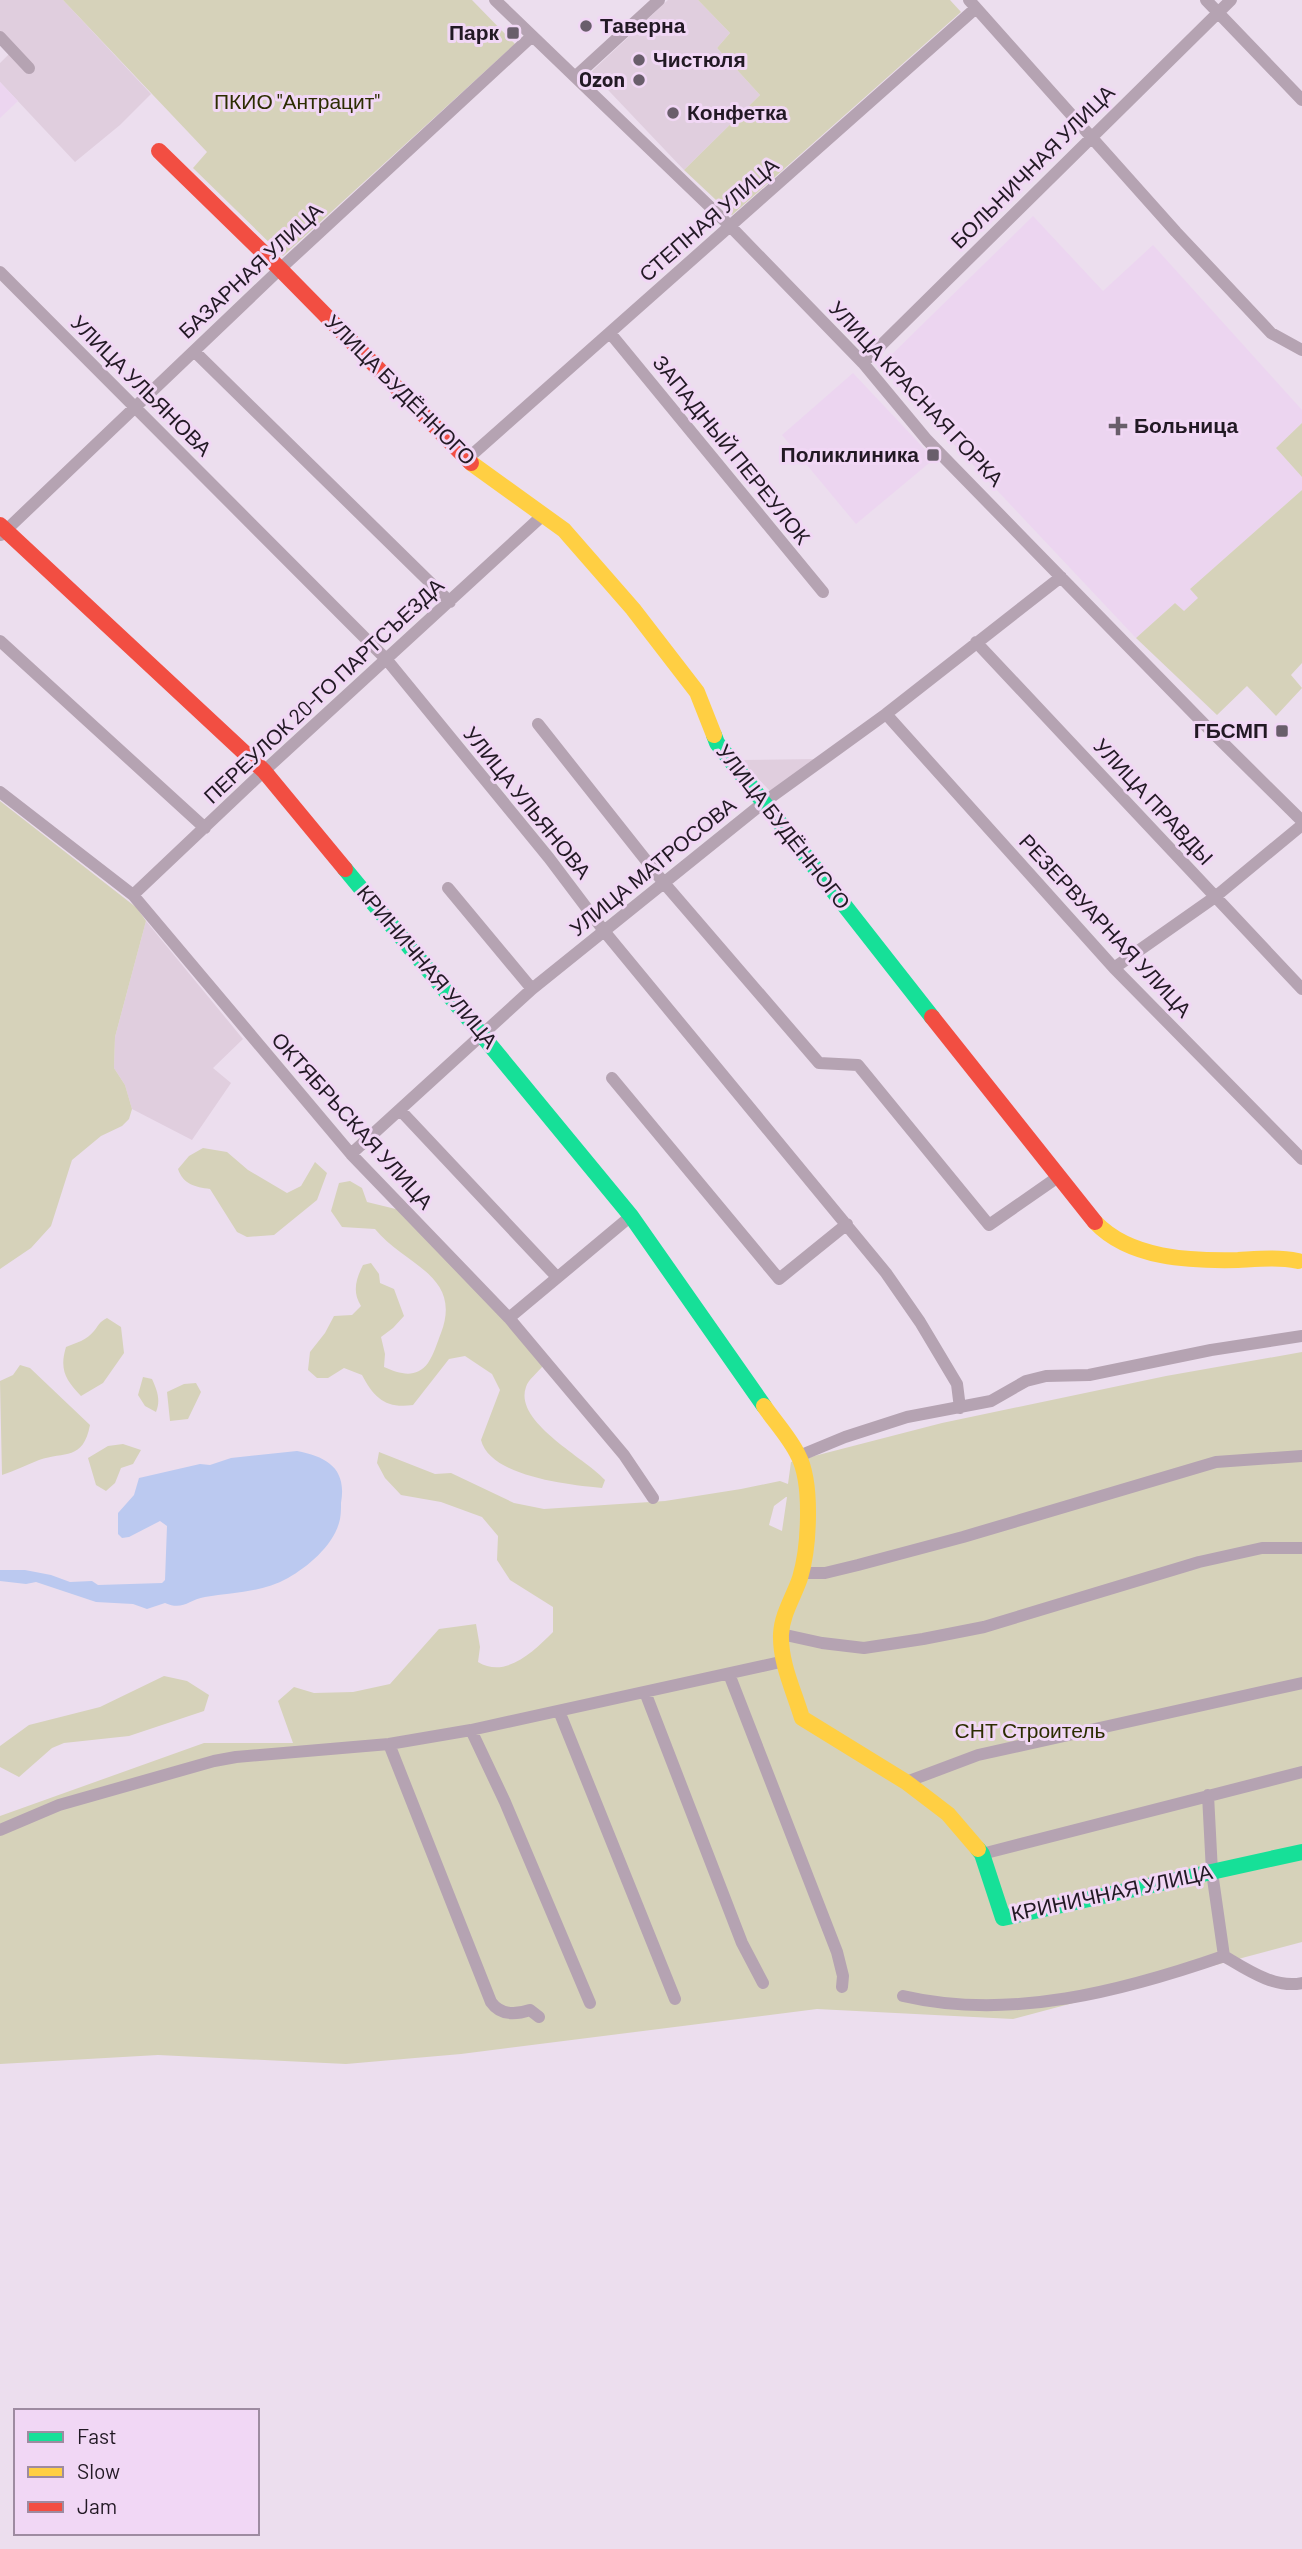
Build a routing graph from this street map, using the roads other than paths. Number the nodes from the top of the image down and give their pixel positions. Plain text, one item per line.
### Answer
1 (495, 0) edge
2 (659, 0) edge
3 (1206, 0) edge
4 (1231, 0) edge
5 (972, 4) edge
6 (1217, 13) junction
7 (0, 37) edge
8 (531, 37) junction
9 (29, 68) dead end
10 (575, 77) junction
11 (1302, 100) edge
12 (1090, 137) junction
13 (159, 152) dead end
14 (731, 227) junction
15 (280, 269) junction
16 (0, 272) edge
17 (610, 333) junction
18 (1302, 350) edge
19 (194, 351) junction
20 (863, 363) junction
21 (135, 408) junction
22 (466, 460) junction
23 (542, 516) junction
24 (2, 531) edge
25 (1061, 577) junction
26 (823, 592) dead end
27 (450, 602) junction
28 (0, 641) edge
29 (976, 642) junction
30 (387, 660) junction
31 (886, 714) junction
32 (538, 724) dead end
33 (264, 771) junction
34 (0, 792) edge
35 (764, 803) junction
36 (1302, 823) edge
37 (205, 828) junction
38 (664, 883) junction
39 (448, 888) dead end
40 (133, 895) junction
41 (1215, 897) junction
42 (604, 930) junction
43 (1114, 968) junction
44 (532, 989) junction
45 (1302, 989) edge
46 (483, 1034) junction
47 (612, 1078) dead end
48 (400, 1110) junction
49 (351, 1154) junction
50 (1302, 1159) edge
51 (1058, 1177) junction
52 (631, 1216) junction
53 (847, 1224) junction
54 (1298, 1261) dead end
55 (556, 1276) junction
56 (509, 1318) junction
57 (1302, 1336) edge
58 (960, 1408) junction
59 (799, 1456) junction
60 (1302, 1456) edge
61 (653, 1498) dead end
62 (1302, 1548) edge
63 (802, 1573) junction
64 (781, 1634) junction
65 (785, 1661) junction
66 (729, 1674) junction
67 (1302, 1683) edge
68 (645, 1692) junction
69 (559, 1711) junction
70 (471, 1730) junction
71 (389, 1744) junction
72 (1302, 1772) edge
73 (906, 1782) junction
74 (1208, 1795) junction
75 (0, 1830) edge
76 (1302, 1852) edge
77 (982, 1853) junction
78 (1212, 1872) junction
79 (1224, 1956) junction
80 (763, 1983) dead end
81 (1302, 1983) edge
82 (842, 1987) dead end
83 (903, 1996) dead end
84 (675, 1999) dead end
85 (590, 2003) dead end
86 (539, 2017) dead end

1 - 8 street, УЛИЦА КРАСНАЯ ГОРКА
2 - 10 street
3 - 6 street
4 - 6 street, БОЛЬНИЧНАЯ УЛИЦА
5 - 12 street
5 - 14 street, СТЕПНАЯ УЛИЦА
6 - 11 street
6 - 12 street, БОЛЬНИЧНАЯ УЛИЦА
7 - 9 street
8 - 10 street, УЛИЦА КРАСНАЯ ГОРКА
8 - 15 street, БАЗАРНАЯ УЛИЦА
10 - 14 street, УЛИЦА КРАСНАЯ ГОРКА
12 - 18 street
12 - 20 street, БОЛЬНИЧНАЯ УЛИЦА
13 - 15 street, УЛИЦА БУДЁННОГО
14 - 17 street, СТЕПНАЯ УЛИЦА
14 - 20 street, УЛИЦА КРАСНАЯ ГОРКА
15 - 19 street, БАЗАРНАЯ УЛИЦА
15 - 22 street, УЛИЦА БУДЁННОГО
16 - 21 street, УЛИЦА УЛЬЯНОВА
17 - 22 street, СТЕПНАЯ УЛИЦА
17 - 26 street, ЗАПАДНЫЙ ПЕРЕУЛОК
19 - 21 street, БАЗАРНАЯ УЛИЦА
19 - 27 street
20 - 25 street, УЛИЦА КРАСНАЯ ГОРКА
21 - 24 street, БАЗАРНАЯ УЛИЦА
21 - 30 street, УЛИЦА УЛЬЯНОВА
22 - 23 street, УЛИЦА БУДЁННОГО
23 - 27 street, ПЕРЕУЛОК 20-ГО ПАРТСЪЕЗДА
23 - 35 street, УЛИЦА БУДЁННОГО
24 - 33 street, КРИНИЧНАЯ УЛИЦА
25 - 29 street, УЛИЦА МАТРОСОВА
25 - 36 street, УЛИЦА КРАСНАЯ ГОРКА
27 - 30 street, ПЕРЕУЛОК 20-ГО ПАРТСЪЕЗДА
28 - 37 street
29 - 31 street, УЛИЦА МАТРОСОВА
29 - 41 street, УЛИЦА ПРАВДЫ
30 - 33 street, ПЕРЕУЛОК 20-ГО ПАРТСЪЕЗДА
30 - 42 street, УЛИЦА УЛЬЯНОВА
31 - 35 street, УЛИЦА МАТРОСОВА
31 - 43 street, РЕЗЕРВУАРНАЯ УЛИЦА
32 - 38 street
33 - 37 street, ПЕРЕУЛОК 20-ГО ПАРТСЪЕЗДА
33 - 46 street, КРИНИЧНАЯ УЛИЦА
34 - 40 street, ОКТЯБРЬСКАЯ УЛИЦА
35 - 38 street, УЛИЦА МАТРОСОВА
35 - 51 street, УЛИЦА БУДЁННОГО
36 - 41 street
37 - 40 street, ПЕРЕУЛОК 20-ГО ПАРТСЪЕЗДА
38 - 42 street, УЛИЦА МАТРОСОВА
38 - 51 street
39 - 44 street
40 - 49 street, ОКТЯБРЬСКАЯ УЛИЦА
41 - 43 street
41 - 45 street, УЛИЦА ПРАВДЫ
42 - 44 street, УЛИЦА МАТРОСОВА
42 - 53 street, УЛИЦА УЛЬЯНОВА
43 - 50 street, РЕЗЕРВУАРНАЯ УЛИЦА
44 - 46 street, УЛИЦА МАТРОСОВА
46 - 48 street, УЛИЦА МАТРОСОВА
46 - 52 street, КРИНИЧНАЯ УЛИЦА
47 - 53 street
48 - 49 street, УЛИЦА МАТРОСОВА
48 - 55 street
49 - 56 street, ОКТЯБРЬСКАЯ УЛИЦА
51 - 54 street, УЛИЦА БУДЁННОГО
52 - 55 street
52 - 59 street, КРИНИЧНАЯ УЛИЦА
53 - 58 street, УЛИЦА УЛЬЯНОВА
55 - 56 street
56 - 61 street, ОКТЯБРЬСКАЯ УЛИЦА
57 - 58 street
58 - 59 street
59 - 63 street
60 - 63 street
62 - 64 street
63 - 64 street
64 - 65 street
65 - 66 street
65 - 73 street, КРИНИЧНАЯ УЛИЦА
66 - 68 street
66 - 82 street
67 - 73 street
68 - 69 street
68 - 80 street
69 - 70 street
69 - 84 street
70 - 71 street
70 - 85 street
71 - 75 street
71 - 86 street
72 - 74 street
73 - 77 street, КРИНИЧНАЯ УЛИЦА
74 - 77 street
74 - 78 street
76 - 78 street, КРИНИЧНАЯ УЛИЦА
77 - 78 street, КРИНИЧНАЯ УЛИЦА
78 - 79 street
79 - 81 street
79 - 83 street

